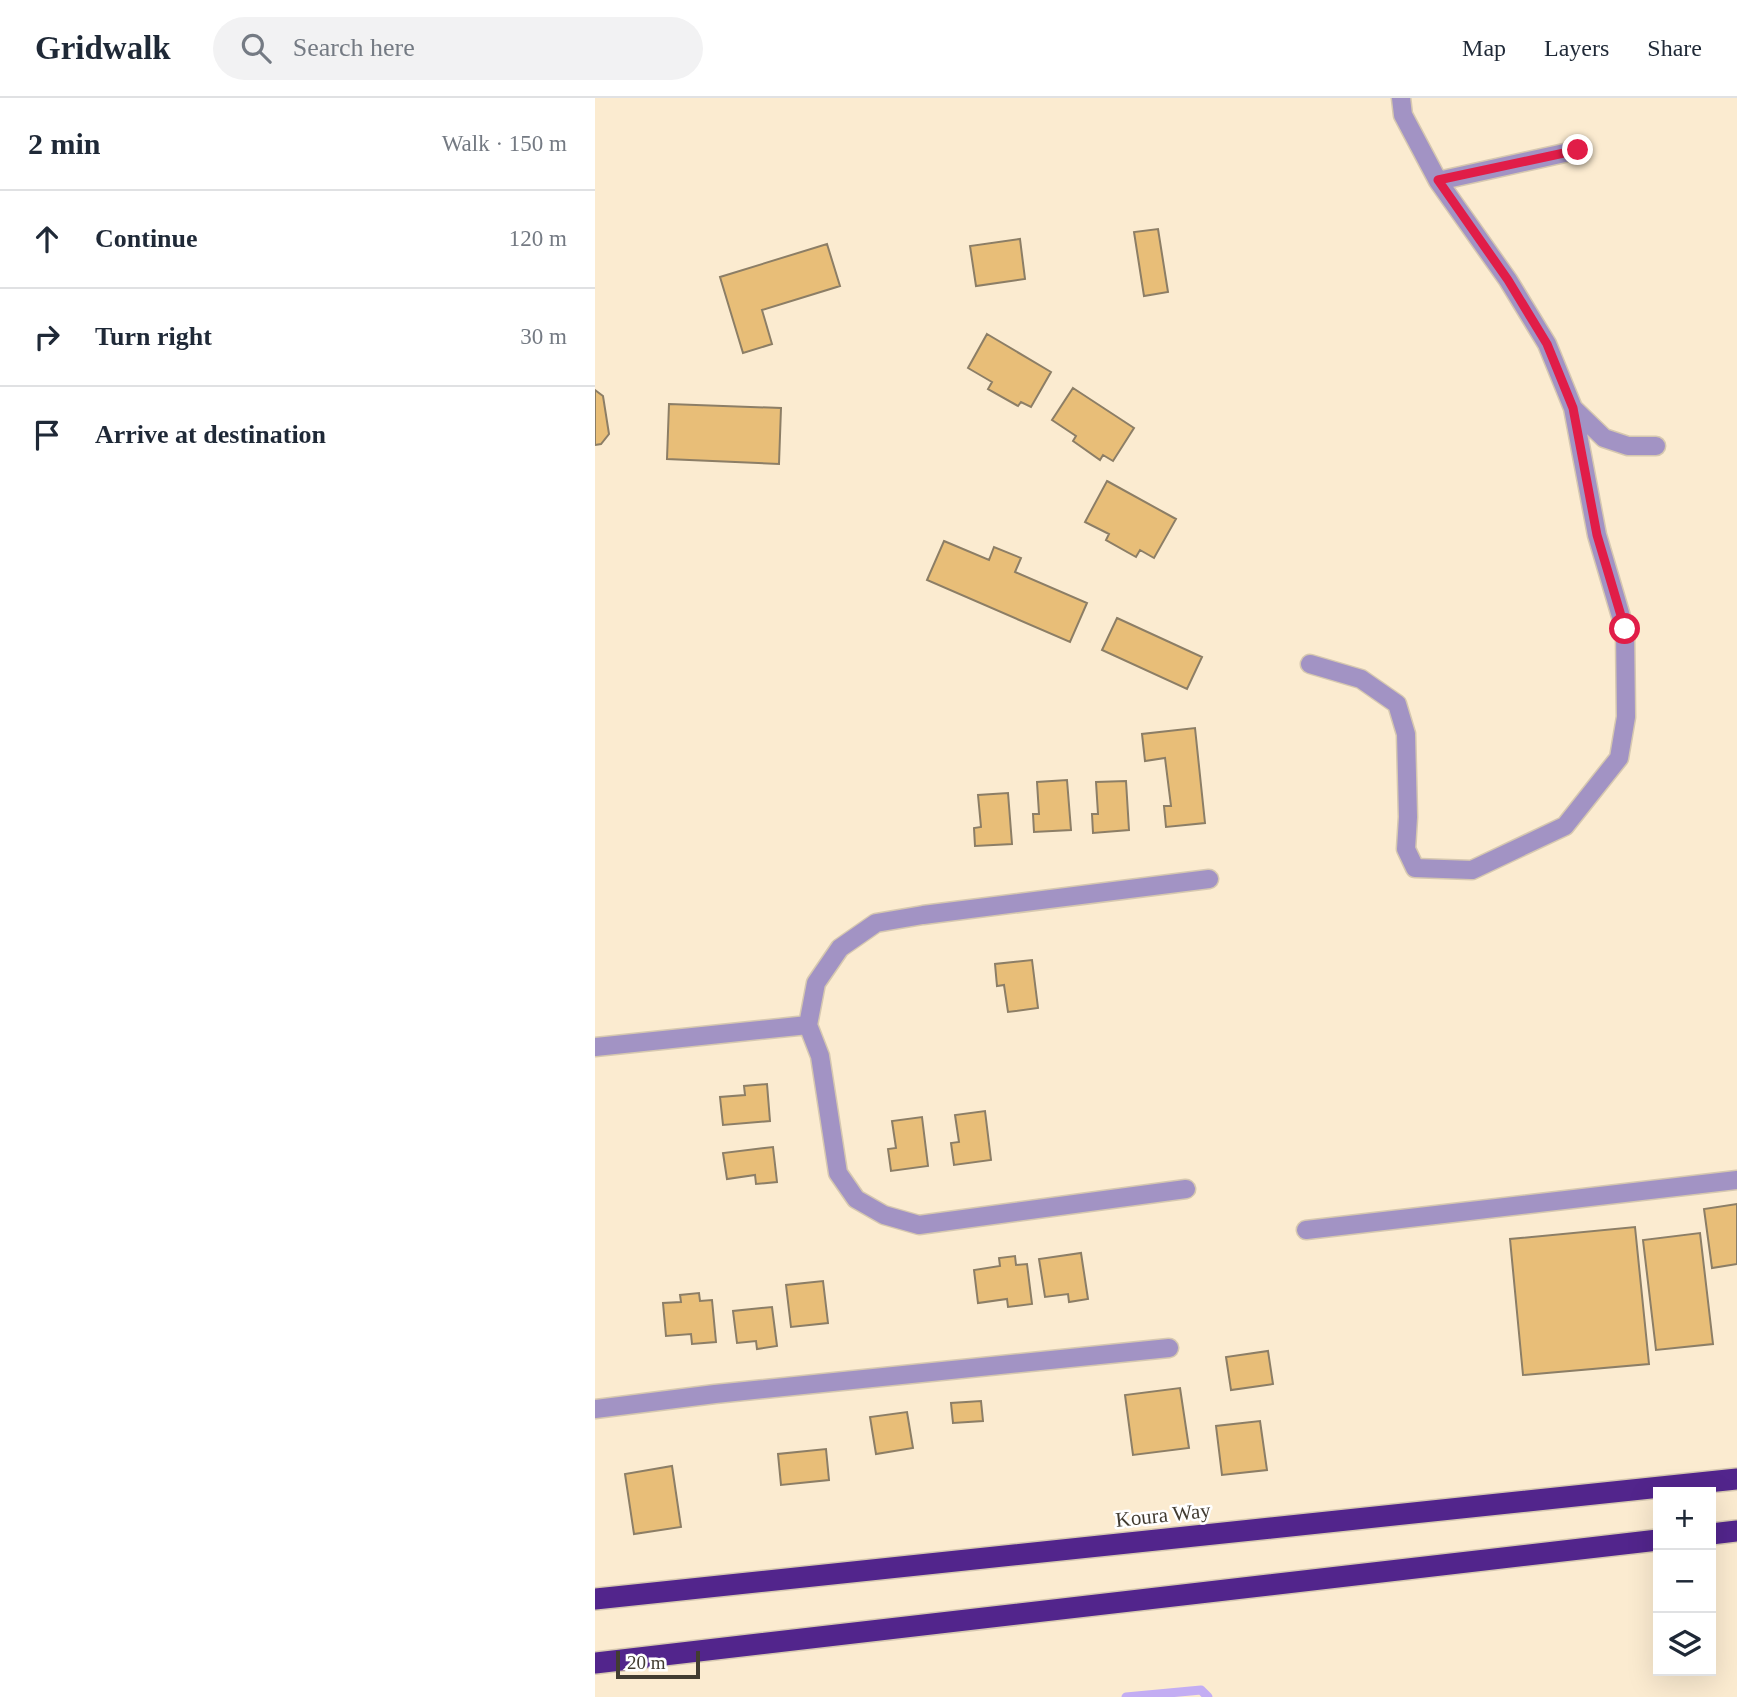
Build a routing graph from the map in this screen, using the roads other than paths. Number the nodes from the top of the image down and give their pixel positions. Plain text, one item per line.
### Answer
1 (1401, 98) edge
2 (1578, 150) dead end
3 (1438, 180) junction
4 (1573, 408) junction
5 (1656, 446) dead end
6 (1310, 664) dead end
7 (1209, 879) dead end
8 (808, 1025) junction
9 (595, 1047) edge
10 (1737, 1180) edge
11 (1186, 1189) dead end
12 (1306, 1230) dead end
13 (1169, 1348) dead end
14 (595, 1409) edge
15 (1737, 1479) edge
16 (1737, 1531) edge
17 (1716, 1533) edge
18 (1653, 1541) edge
19 (595, 1600) edge
20 (595, 1663) edge

1 - 3 street
2 - 3 street
3 - 4 street
4 - 5 street
4 - 6 street
7 - 8 street
8 - 9 street
8 - 11 street
10 - 12 street
13 - 14 street
15 - 19 highway, Koura Way
16 - 17 highway
18 - 20 highway

